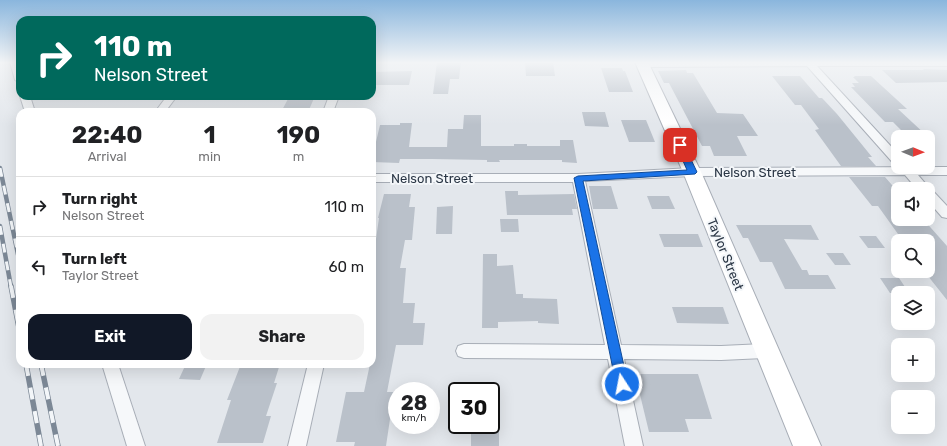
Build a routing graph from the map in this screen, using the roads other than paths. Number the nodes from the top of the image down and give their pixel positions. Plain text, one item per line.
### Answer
1 (651, 83) edge
2 (827, 83) edge
3 (891, 153) edge
4 (891, 169) edge
5 (935, 170) edge
6 (947, 171) edge
7 (692, 172) junction
8 (910, 174) edge
9 (376, 178) edge
10 (578, 178) junction
11 (918, 182) edge
12 (935, 201) edge
13 (947, 214) edge
14 (464, 351) dead end
15 (766, 351) junction
16 (616, 352) junction
17 (111, 368) edge
18 (315, 368) edge
19 (136, 446) edge
20 (297, 446) edge
21 (634, 446) edge
22 (807, 446) edge

1 - 7 main road, Taylor Street
2 - 3 street
4 - 7 street, Nelson Street
5 - 6 street, Nelson Street
7 - 10 street, Nelson Street
7 - 15 main road, Taylor Street
8 - 11 street
9 - 10 street, Nelson Street
10 - 16 street
12 - 13 street
14 - 16 street
15 - 16 street
15 - 22 main road, Taylor Street
16 - 21 street
17 - 19 street
18 - 20 street

